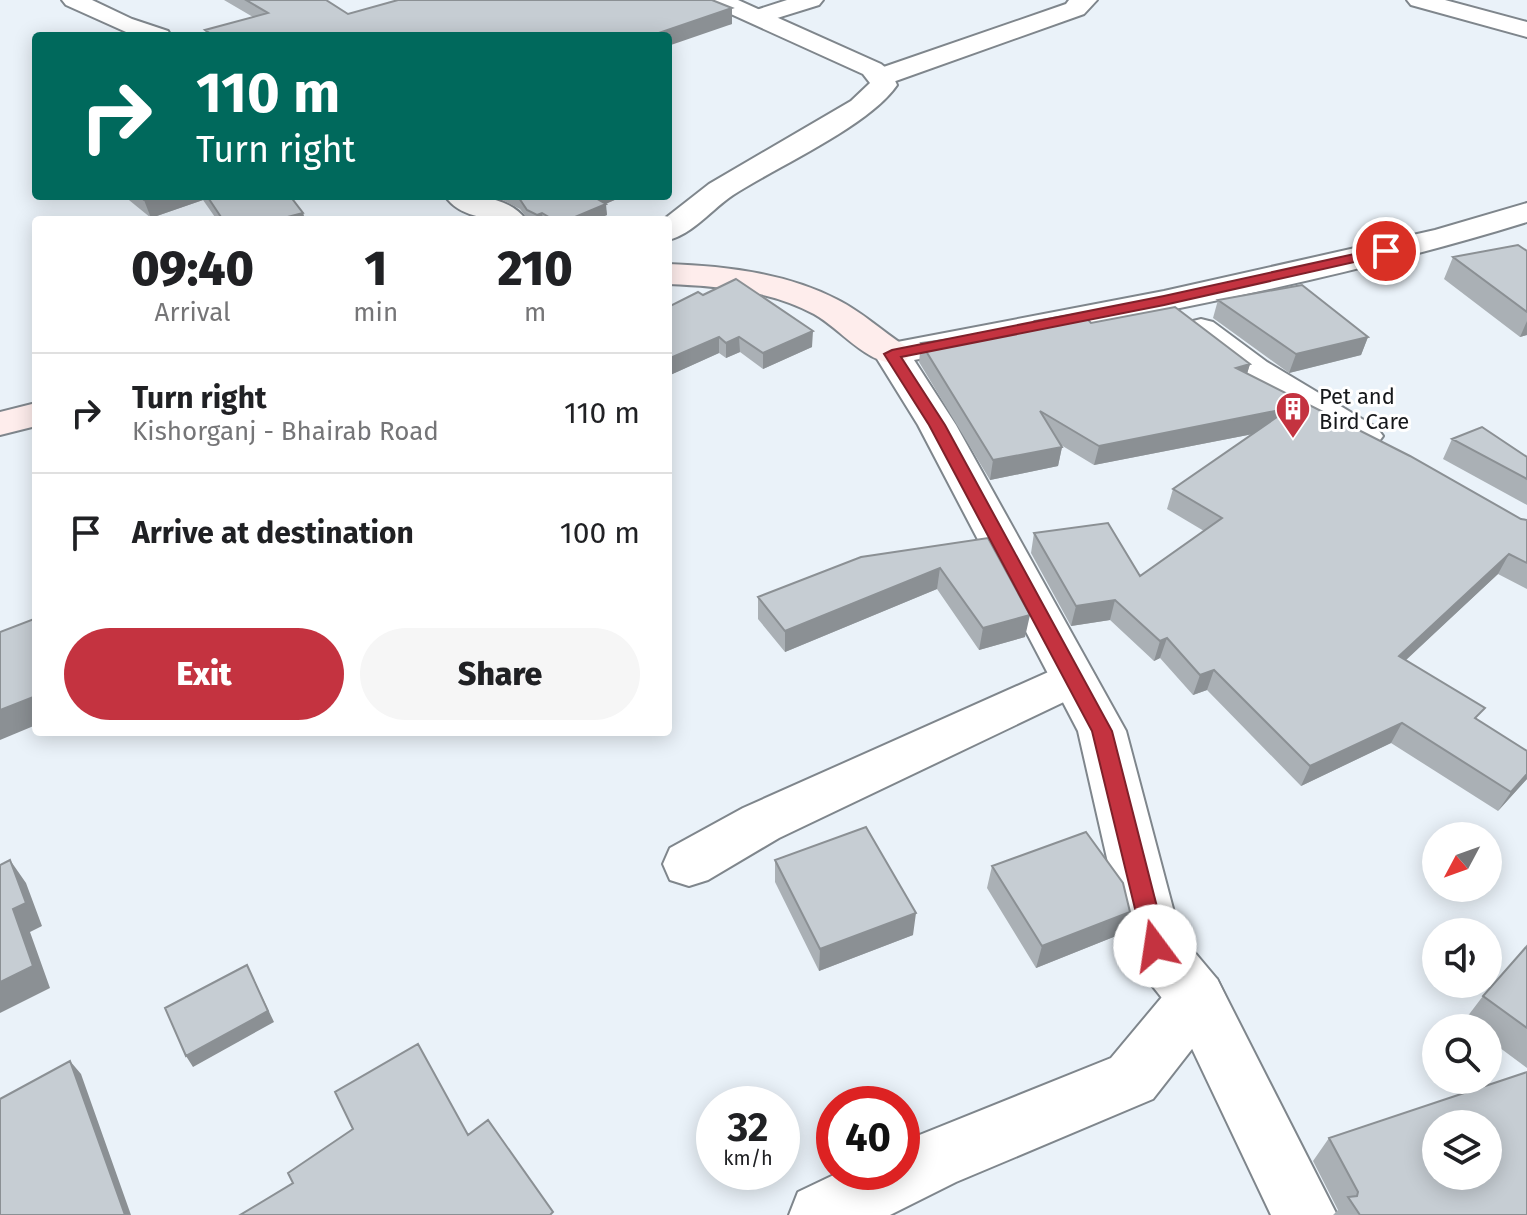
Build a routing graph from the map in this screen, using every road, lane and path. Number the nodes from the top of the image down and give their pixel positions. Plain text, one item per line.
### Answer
1 (74, 0) edge
2 (719, 0) edge
3 (811, 0) edge
4 (1085, 0) edge
5 (1419, 0) edge
6 (758, 17) junction
7 (1527, 30) edge
8 (147, 32) edge
9 (881, 77) junction
10 (468, 200) edge
11 (1527, 212) edge
12 (502, 216) edge
13 (672, 228) edge
14 (672, 274) edge
15 (1164, 301) junction
16 (892, 354) junction
17 (32, 415) edge
18 (0, 424) edge
19 (1396, 454) edge
20 (1073, 678) junction
21 (689, 864) dead end
22 (1197, 998) junction
23 (821, 1215) edge
24 (1305, 1215) edge

1 - 8 street
2 - 6 street
3 - 6 street
4 - 9 street
5 - 7 street
6 - 9 street
9 - 13 street
10 - 12 street
11 - 15 street
14 - 16 main road
15 - 16 street
15 - 19 street
16 - 20 street
17 - 18 main road
20 - 21 street
20 - 22 street
22 - 23 street
22 - 24 street

